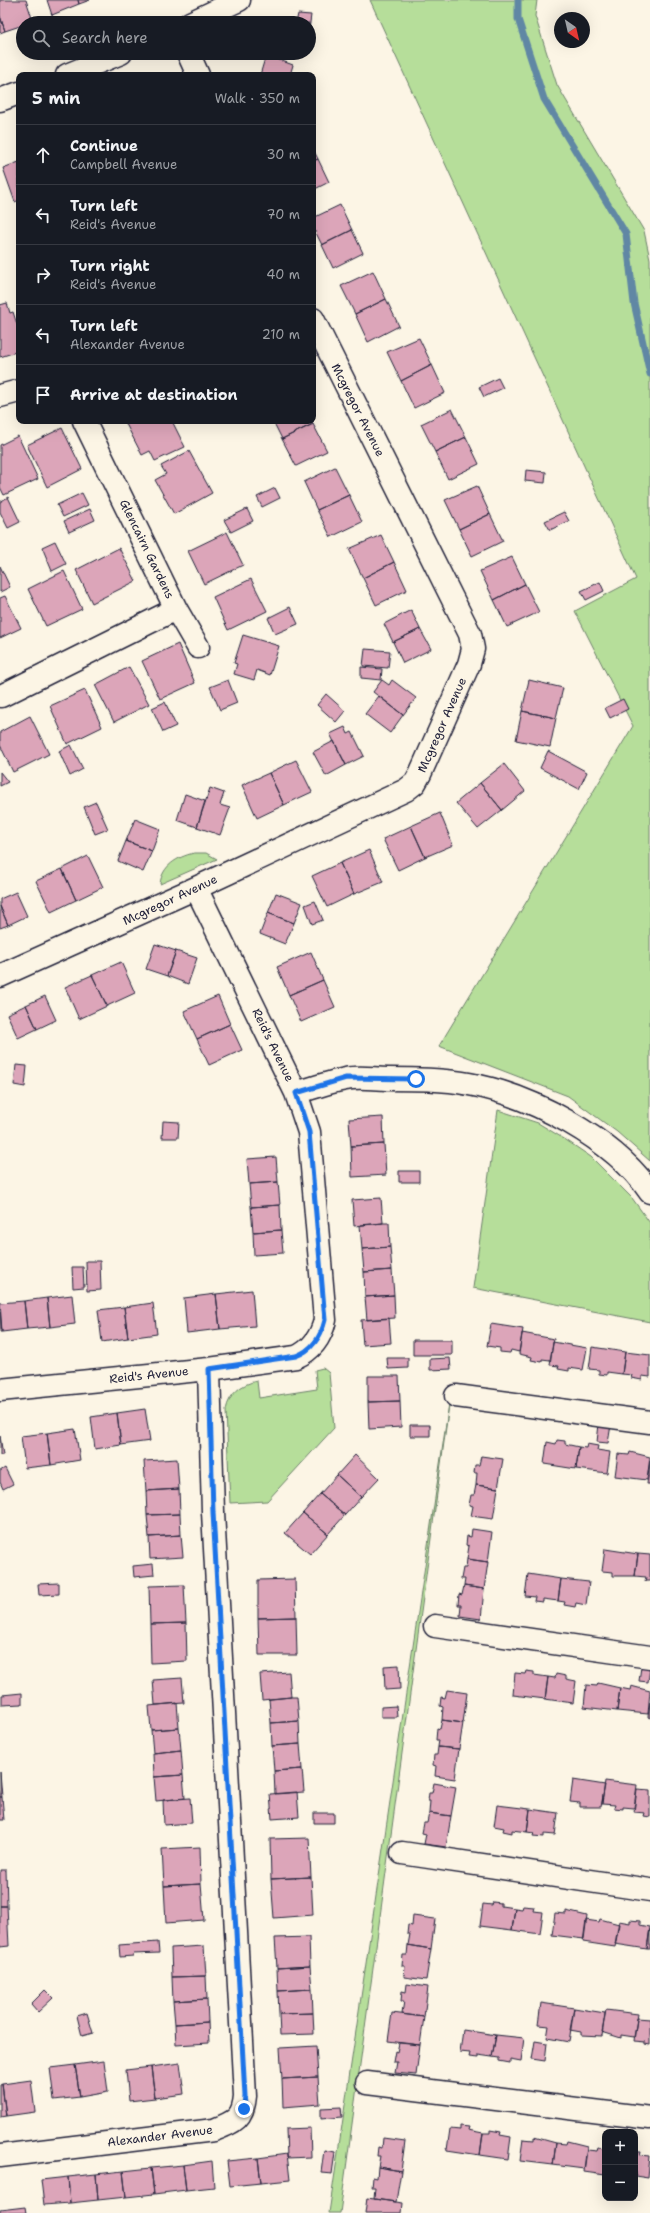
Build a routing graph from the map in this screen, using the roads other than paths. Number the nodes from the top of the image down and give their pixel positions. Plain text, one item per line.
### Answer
1 (237, 0) edge
2 (204, 16) edge
3 (104, 60) edge
4 (191, 60) edge
5 (74, 72) edge
6 (197, 72) edge
7 (16, 94) edge
8 (0, 100) edge
9 (316, 325) edge
10 (16, 392) edge
11 (0, 396) edge
12 (85, 424) edge
13 (176, 609) junction
14 (198, 647) dead end
15 (1, 696) edge
16 (196, 888) junction
17 (0, 976) edge
18 (296, 1093) junction
19 (650, 1192) edge
20 (209, 1369) junction
21 (0, 1390) edge
22 (456, 1396) dead end
23 (650, 1422) edge
24 (435, 1626) dead end
25 (650, 1657) edge
26 (402, 1853) dead end
27 (650, 1890) edge
28 (367, 2083) dead end
29 (650, 2118) edge
30 (0, 2156) edge

1 - 2 street
3 - 5 street
4 - 6 street
7 - 8 street
9 - 16 street, Mcgregor Avenue
10 - 11 street
12 - 13 street, Glencairn Gardens
13 - 14 street
13 - 15 street, Glencairn Gardens
16 - 17 street, Mcgregor Avenue
16 - 18 street, Reid's Avenue
18 - 19 street
18 - 20 street, Reid's Avenue
20 - 21 street, Reid's Avenue
20 - 30 street, Alexander Avenue
22 - 23 street
24 - 25 street
26 - 27 street
28 - 29 street

